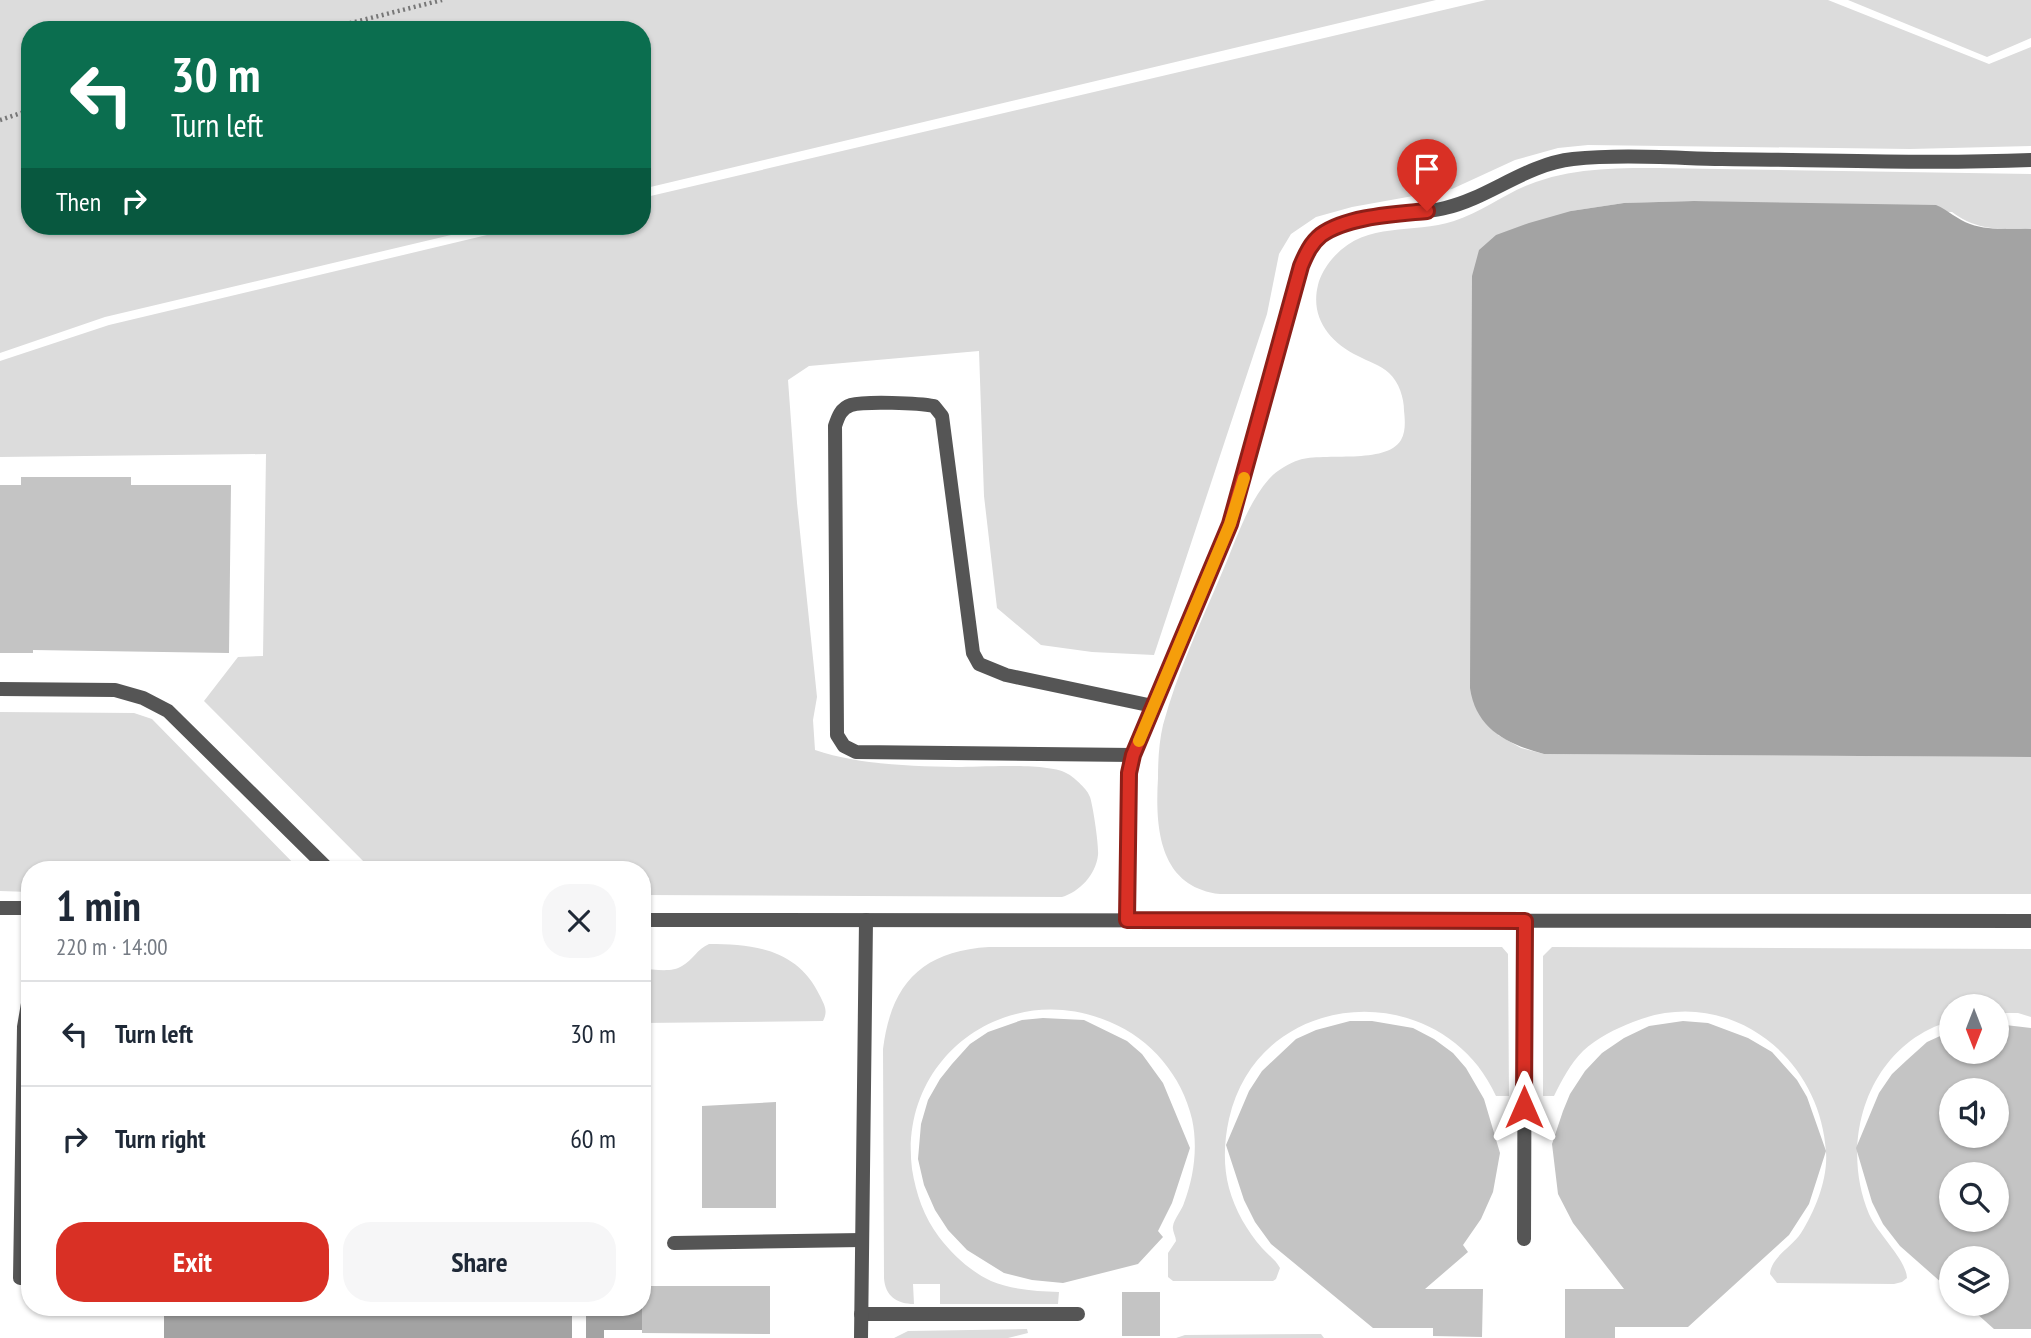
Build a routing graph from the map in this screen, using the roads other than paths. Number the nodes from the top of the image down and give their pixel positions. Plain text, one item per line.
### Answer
1 (2031, 160) edge
2 (0, 689) edge
3 (1153, 706) junction
4 (1133, 755) junction
5 (320, 861) edge
6 (0, 908) edge
7 (21, 908) edge
8 (651, 920) edge
9 (866, 920) junction
10 (1127, 920) junction
11 (1525, 921) junction
12 (2031, 921) edge
13 (21, 1215) edge
14 (1524, 1239) dead end
15 (862, 1240) junction
16 (674, 1243) dead end
17 (21, 1278) edge
18 (861, 1314) junction
19 (1078, 1314) dead end
20 (861, 1338) edge

1 - 3 lane
2 - 5 lane
3 - 4 lane
3 - 4 lane
4 - 10 lane
6 - 7 lane
8 - 9 lane
9 - 10 lane
9 - 15 lane
10 - 11 lane
11 - 12 lane
11 - 14 lane
13 - 17 lane
15 - 16 lane
15 - 18 lane
18 - 19 lane
18 - 20 lane

